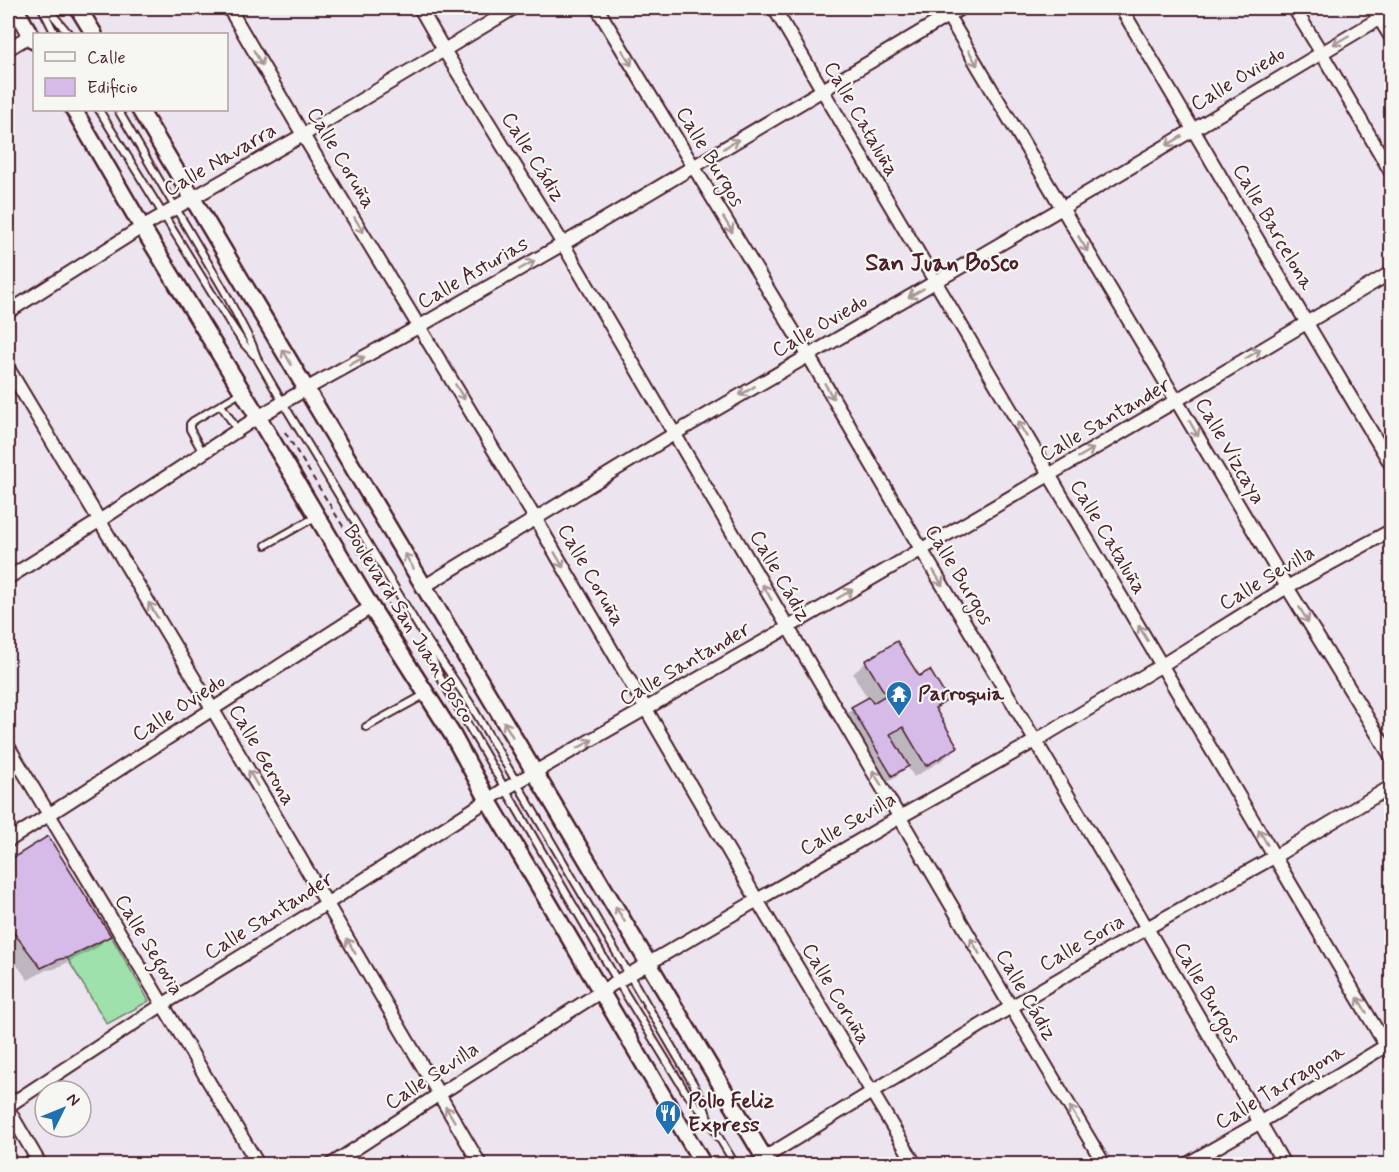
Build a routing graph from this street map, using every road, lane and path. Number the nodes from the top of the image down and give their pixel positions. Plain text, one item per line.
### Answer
1 (15, 8) edge
2 (42, 8) edge
3 (47, 8) edge
4 (78, 8) edge
5 (229, 8) edge
6 (420, 8) edge
7 (514, 8) edge
8 (597, 8) edge
9 (774, 8) edge
10 (960, 8) edge
11 (1121, 8) edge
12 (1294, 8) edge
13 (1392, 10) edge
14 (946, 11) edge
15 (1376, 13) edge
16 (54, 33) edge
17 (68, 33) edge
18 (93, 33) edge
19 (33, 38) edge
20 (1392, 39) edge
21 (8, 50) edge
22 (444, 50) junction
23 (1321, 52) junction
24 (822, 90) junction
25 (75, 111) edge
26 (100, 111) edge
27 (119, 111) edge
28 (141, 111) edge
29 (1194, 129) junction
30 (303, 135) junction
31 (693, 167) junction
32 (1392, 174) edge
33 (194, 198) junction
34 (176, 208) junction
35 (1062, 208) junction
36 (163, 215) junction
37 (142, 227) junction
38 (563, 244) junction
39 (1392, 272) edge
40 (935, 282) junction
41 (8, 312) edge
42 (1305, 322) junction
43 (420, 326) junction
44 (808, 355) junction
45 (258, 360) junction
46 (8, 368) edge
47 (306, 389) junction
48 (243, 392) junction
49 (1177, 400) junction
50 (283, 403) junction
51 (221, 405) junction
52 (258, 417) junction
53 (238, 430) junction
54 (674, 434) junction
55 (203, 453) junction
56 (1392, 466) edge
57 (1049, 475) junction
58 (317, 516) junction
59 (535, 518) junction
60 (99, 521) junction
61 (1392, 530) edge
62 (266, 545) dead end
63 (921, 549) junction
64 (8, 578) edge
65 (425, 586) junction
66 (1287, 587) junction
67 (371, 607) junction
68 (787, 628) junction
69 (421, 632) junction
70 (1162, 665) junction
71 (426, 693) junction
72 (645, 708) junction
73 (213, 710) junction
74 (366, 727) dead end
75 (1035, 741) junction
76 (8, 746) edge
77 (1392, 758) edge
78 (534, 773) junction
79 (517, 782) junction
80 (1392, 786) edge
81 (505, 789) junction
82 (488, 800) junction
83 (48, 815) junction
84 (900, 817) junction
85 (8, 841) edge
86 (1274, 857) junction
87 (757, 900) junction
88 (327, 904) junction
89 (1147, 928) junction
90 (650, 964) junction
91 (631, 975) junction
92 (618, 982) junction
93 (602, 992) junction
94 (162, 1005) junction
95 (1011, 1007) junction
96 (1390, 1048) edge
97 (873, 1092) junction
98 (438, 1095) junction
99 (8, 1108) edge
100 (709, 1121) junction
101 (1259, 1123) junction
102 (766, 1161) edge
103 (40, 1164) edge
104 (258, 1164) edge
105 (332, 1164) edge
106 (480, 1164) edge
107 (703, 1164) edge
108 (735, 1164) edge
109 (915, 1164) edge
110 (1104, 1164) edge
111 (1187, 1164) edge
112 (1284, 1164) edge

1 - 19 street
2 - 16 lane
3 - 17 lane
4 - 18 street
5 -> 30 street, Calle Coruña
6 - 22 street, Calle Cádiz
7 - 22 street, Calle Navarra
8 -> 31 street, Calle Burgos
9 - 24 street, Calle Cataluña
10 - 14 street, Calle Asturias
11 - 29 street, Calle Barcelona
12 - 23 street
13 - 15 street, Calle Oviedo
14 - 24 street, Calle Asturias
14 -> 35 street, Calle Vizcaya
15 - 20 street
15 -> 23 street, Calle Oviedo
19 - 21 street
22 - 30 street, Calle Navarra
22 - 38 street, Calle Cádiz
23 - 29 street, Calle Oviedo
23 - 32 street
31 -> 24 street, Calle Asturias
24 - 40 street, Calle Cataluña
25 - 37 street, Boulevard San Juan Bosco
26 - 36 lane
27 - 34 lane
28 - 33 street, Boulevard San Juan Bosco
29 -> 35 street, Calle Oviedo
29 - 42 street, Calle Barcelona
30 - 33 street, Calle Navarra
30 -> 43 street, Calle Coruña
31 - 38 street, Calle Asturias
31 -> 44 street, Calle Burgos
33 - 34 street, Calle Navarra
47 -> 33 street, Boulevard San Juan Bosco
34 - 36 street, Calle Navarra
34 - 45 lane
35 - 40 street, Calle Oviedo
35 -> 49 street, Calle Vizcaya
36 - 37 street, Calle Navarra
36 - 45 lane
37 - 41 street, Calle Navarra
37 - 48 street, Boulevard San Juan Bosco
43 -> 38 street, Calle Asturias
38 - 54 street, Calle Cádiz
39 - 42 street, Calle Santander
40 -> 44 street, Calle Oviedo
57 -> 40 street, Calle Cataluña
49 -> 42 street, Calle Santander
42 - 56 street, Calle Barcelona
47 -> 43 street, Calle Asturias
43 -> 59 street, Calle Coruña
44 -> 54 street, Calle Oviedo
44 -> 63 street, Calle Burgos
45 - 50 lane
46 - 60 street, Calle Gerona
47 - 50 street, Calle Asturias
65 -> 47 street, Boulevard San Juan Bosco
48 - 51 lane
48 - 52 street, Boulevard San Juan Bosco
57 -> 49 street, Calle Santander
49 -> 66 street, Calle Vizcaya
50 - 52 street, Calle Asturias
50 - 69 lane
51 - 53 lane
51 - 55 lane
52 - 53 street, Calle Asturias
52 - 58 street, Boulevard San Juan Bosco
53 - 55 street, Calle Asturias
54 - 59 street, Calle Oviedo
68 -> 54 street, Calle Cádiz
55 - 60 street, Calle Asturias
57 - 63 street, Calle Santander
70 -> 57 street, Calle Cataluña
58 - 62 lane
58 - 67 street, Boulevard San Juan Bosco
59 - 65 street, Calle Oviedo
59 -> 72 street, Calle Coruña
60 - 64 street, Calle Asturias
73 -> 60 street, Calle Gerona
61 - 66 street, Calle Sevilla
68 -> 63 street, Calle Santander
63 -> 75 street, Calle Burgos
78 -> 65 street, Boulevard San Juan Bosco
66 - 70 street, Calle Sevilla
66 -> 77 street, Calle Vizcaya
67 - 71 street, Boulevard San Juan Bosco
67 - 73 street, Calle Oviedo
68 - 72 street, Calle Santander
84 -> 68 street, Calle Cádiz
69 - 79 lane
69 - 81 lane
70 - 75 street, Calle Sevilla
86 -> 70 street, Calle Cataluña
71 - 74 lane
71 - 82 street, Boulevard San Juan Bosco
78 -> 72 street, Calle Santander
72 - 87 street, Calle Coruña
73 - 83 street, Calle Oviedo
88 -> 73 street, Calle Gerona
75 - 84 street, Calle Sevilla
75 - 89 street, Calle Burgos
76 - 83 street, Calle Segovia
78 - 79 street, Calle Santander
90 -> 78 street, Boulevard San Juan Bosco
79 - 81 street, Calle Santander
79 - 91 lane
80 - 86 street, Calle Soria
81 - 82 street, Calle Santander
81 - 92 lane
82 - 88 street, Calle Santander
82 - 93 street, Boulevard San Juan Bosco
83 - 85 street, Calle Oviedo
83 - 94 street, Calle Segovia
84 - 87 street, Calle Sevilla
95 -> 84 street, Calle Cádiz
86 - 89 street, Calle Soria
96 -> 86 street, Calle Cataluña
87 - 90 street, Calle Sevilla
87 - 97 street, Calle Coruña
88 - 94 street, Calle Santander
98 -> 88 street, Calle Gerona
89 - 95 street, Calle Soria
89 - 101 street, Calle Burgos
90 - 91 street, Calle Sevilla
90 - 102 street, Boulevard San Juan Bosco
91 - 92 street, Calle Sevilla
91 - 100 lane
92 - 93 street, Calle Sevilla
92 - 100 lane
93 - 98 street, Calle Sevilla
93 - 107 street, Boulevard San Juan Bosco
94 - 99 street, Calle Santander
94 - 104 street, Calle Segovia
95 - 97 street, Calle Soria
110 -> 95 street, Calle Cádiz
96 - 101 street, Calle Tarragona
97 - 102 street, Calle Soria
97 - 109 street, Calle Coruña
98 - 105 street, Calle Sevilla
106 -> 98 street, Calle Gerona
99 - 103 street
100 - 108 lane
101 - 111 street, Calle Tarragona
101 - 112 street, Calle Burgos

